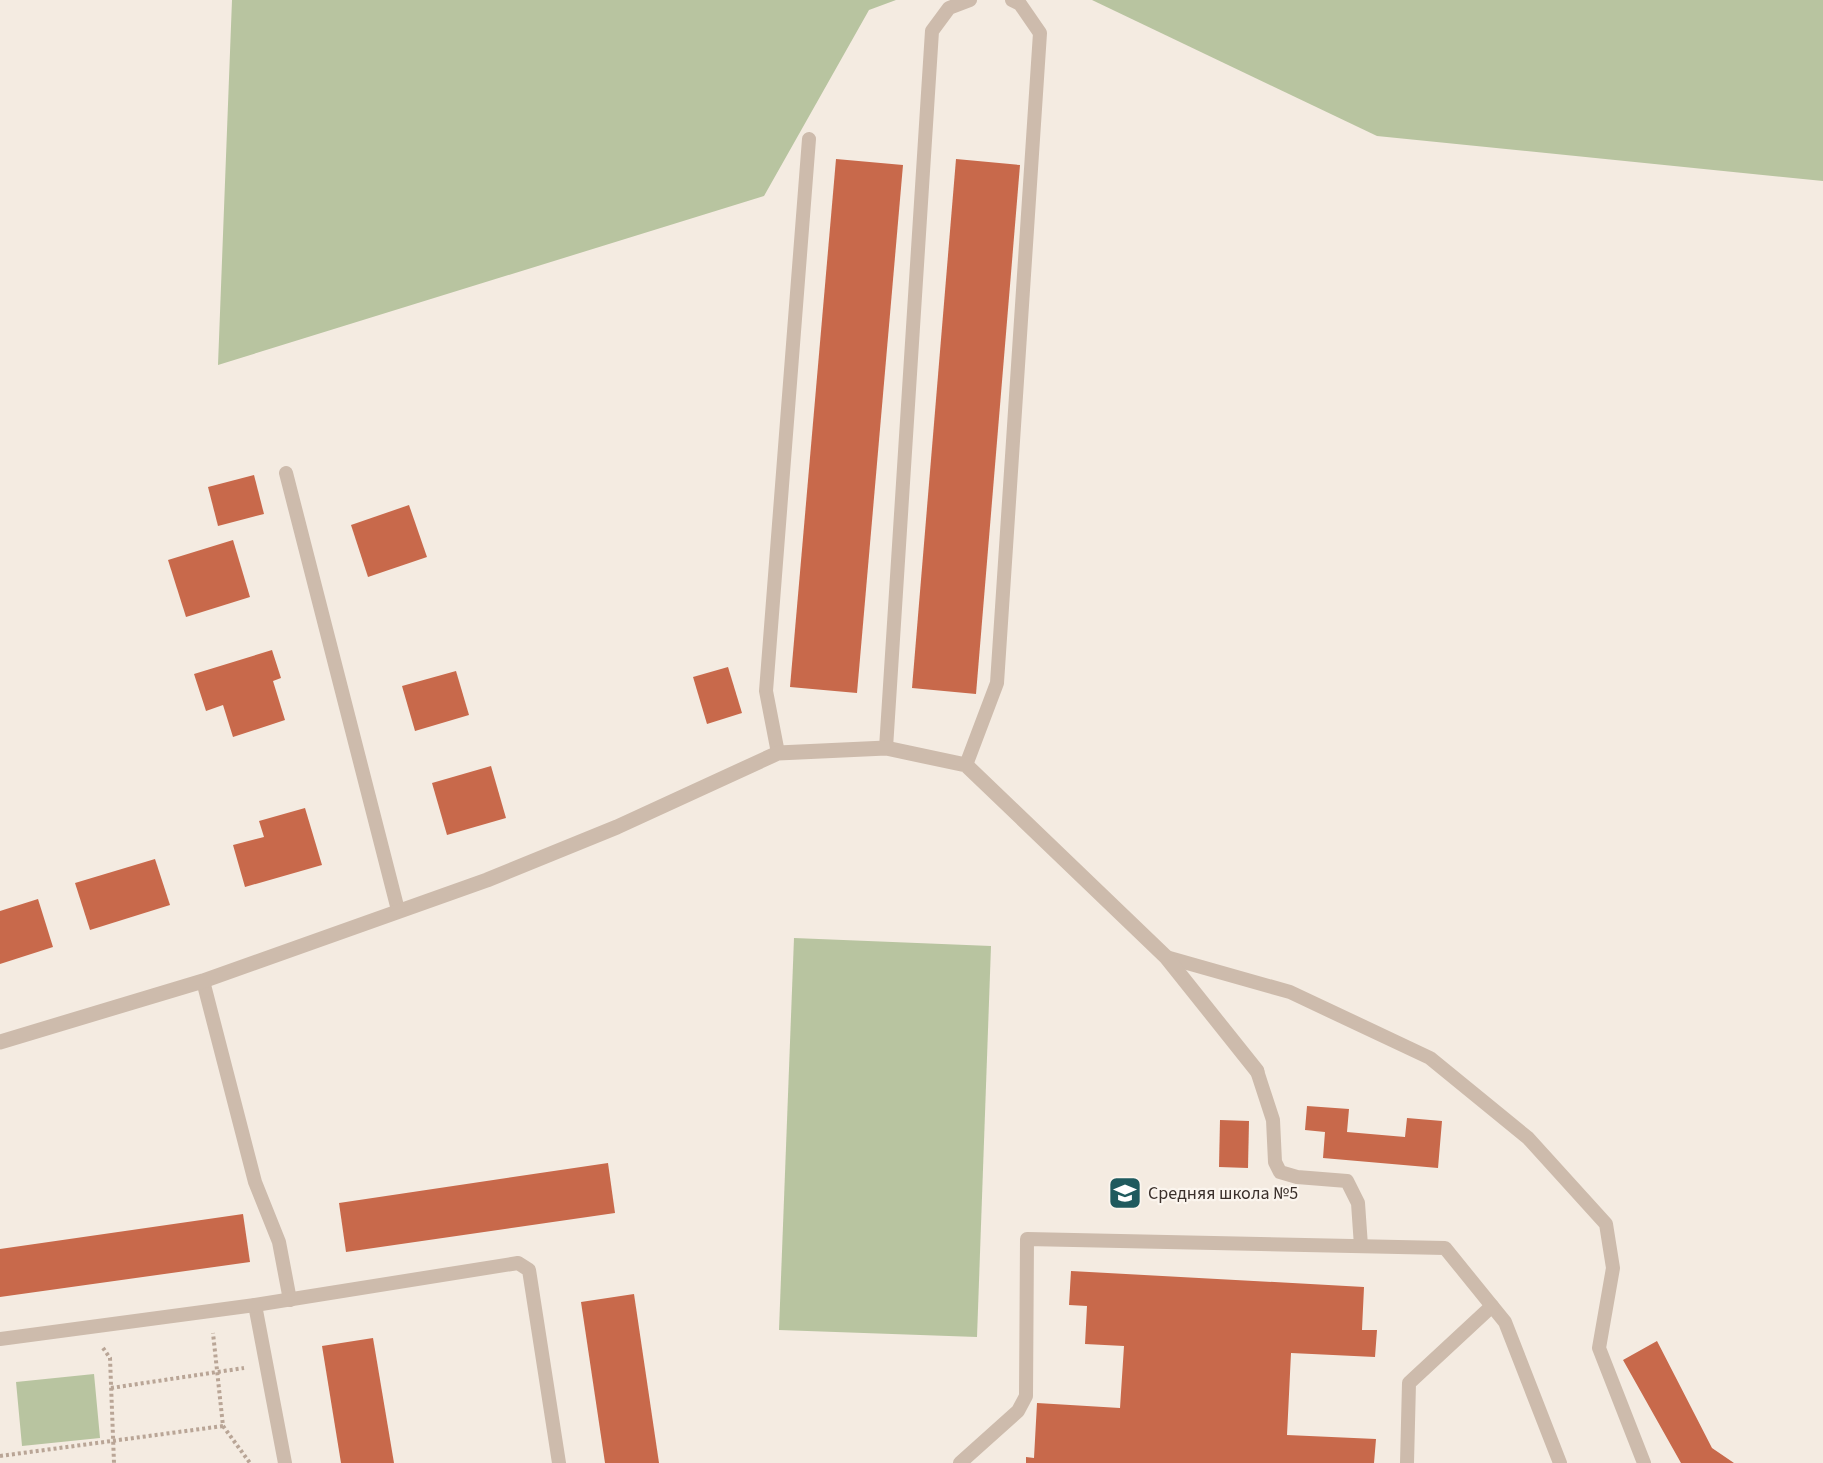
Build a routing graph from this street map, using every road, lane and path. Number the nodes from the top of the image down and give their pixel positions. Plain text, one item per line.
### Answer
1 (970, 0) edge
2 (1012, 0) edge
3 (809, 139) dead end
4 (286, 474) dead end
5 (886, 748) junction
6 (778, 753) junction
7 (966, 765) junction
8 (398, 910) junction
9 (1166, 957) junction
10 (203, 981) junction
11 (0, 1042) edge
12 (1257, 1071) joint
13 (1361, 1246) junction
14 (290, 1300) junction
15 (255, 1305) junction
16 (1492, 1306) junction
17 (211, 1311) junction
18 (90, 1327) junction
19 (0, 1339) edge
20 (267, 1365) junction
21 (217, 1372) junction
22 (111, 1388) junction
23 (223, 1426) junction
24 (113, 1440) junction
25 (0, 1456) edge
26 (114, 1463) edge
27 (250, 1463) edge
28 (285, 1463) edge
29 (560, 1463) edge
30 (960, 1463) edge
31 (1407, 1463) edge
32 (1560, 1463) edge
33 (1644, 1463) edge

1 - 5 lane
2 - 7 lane
3 - 6 lane
4 - 8 lane
5 - 6 street
5 - 7 street
6 - 8 street
7 - 9 street
8 - 10 street
9 - 12 street
9 - 33 lane
10 - 11 street
10 - 14 lane
12 - 13 lane
13 - 16 lane
13 - 30 lane
14 - 15 lane
14 - 29 lane
15 - 17 lane
15 - 20 lane
16 - 31 lane
16 - 32 lane
17 - 18 lane
17 - 21 path
18 - 19 lane
18 - 22 path
20 - 21 path
20 - 28 lane
21 - 22 path
21 - 23 path
22 - 24 path
23 - 24 path
23 - 27 path
24 - 25 path
24 - 26 path

